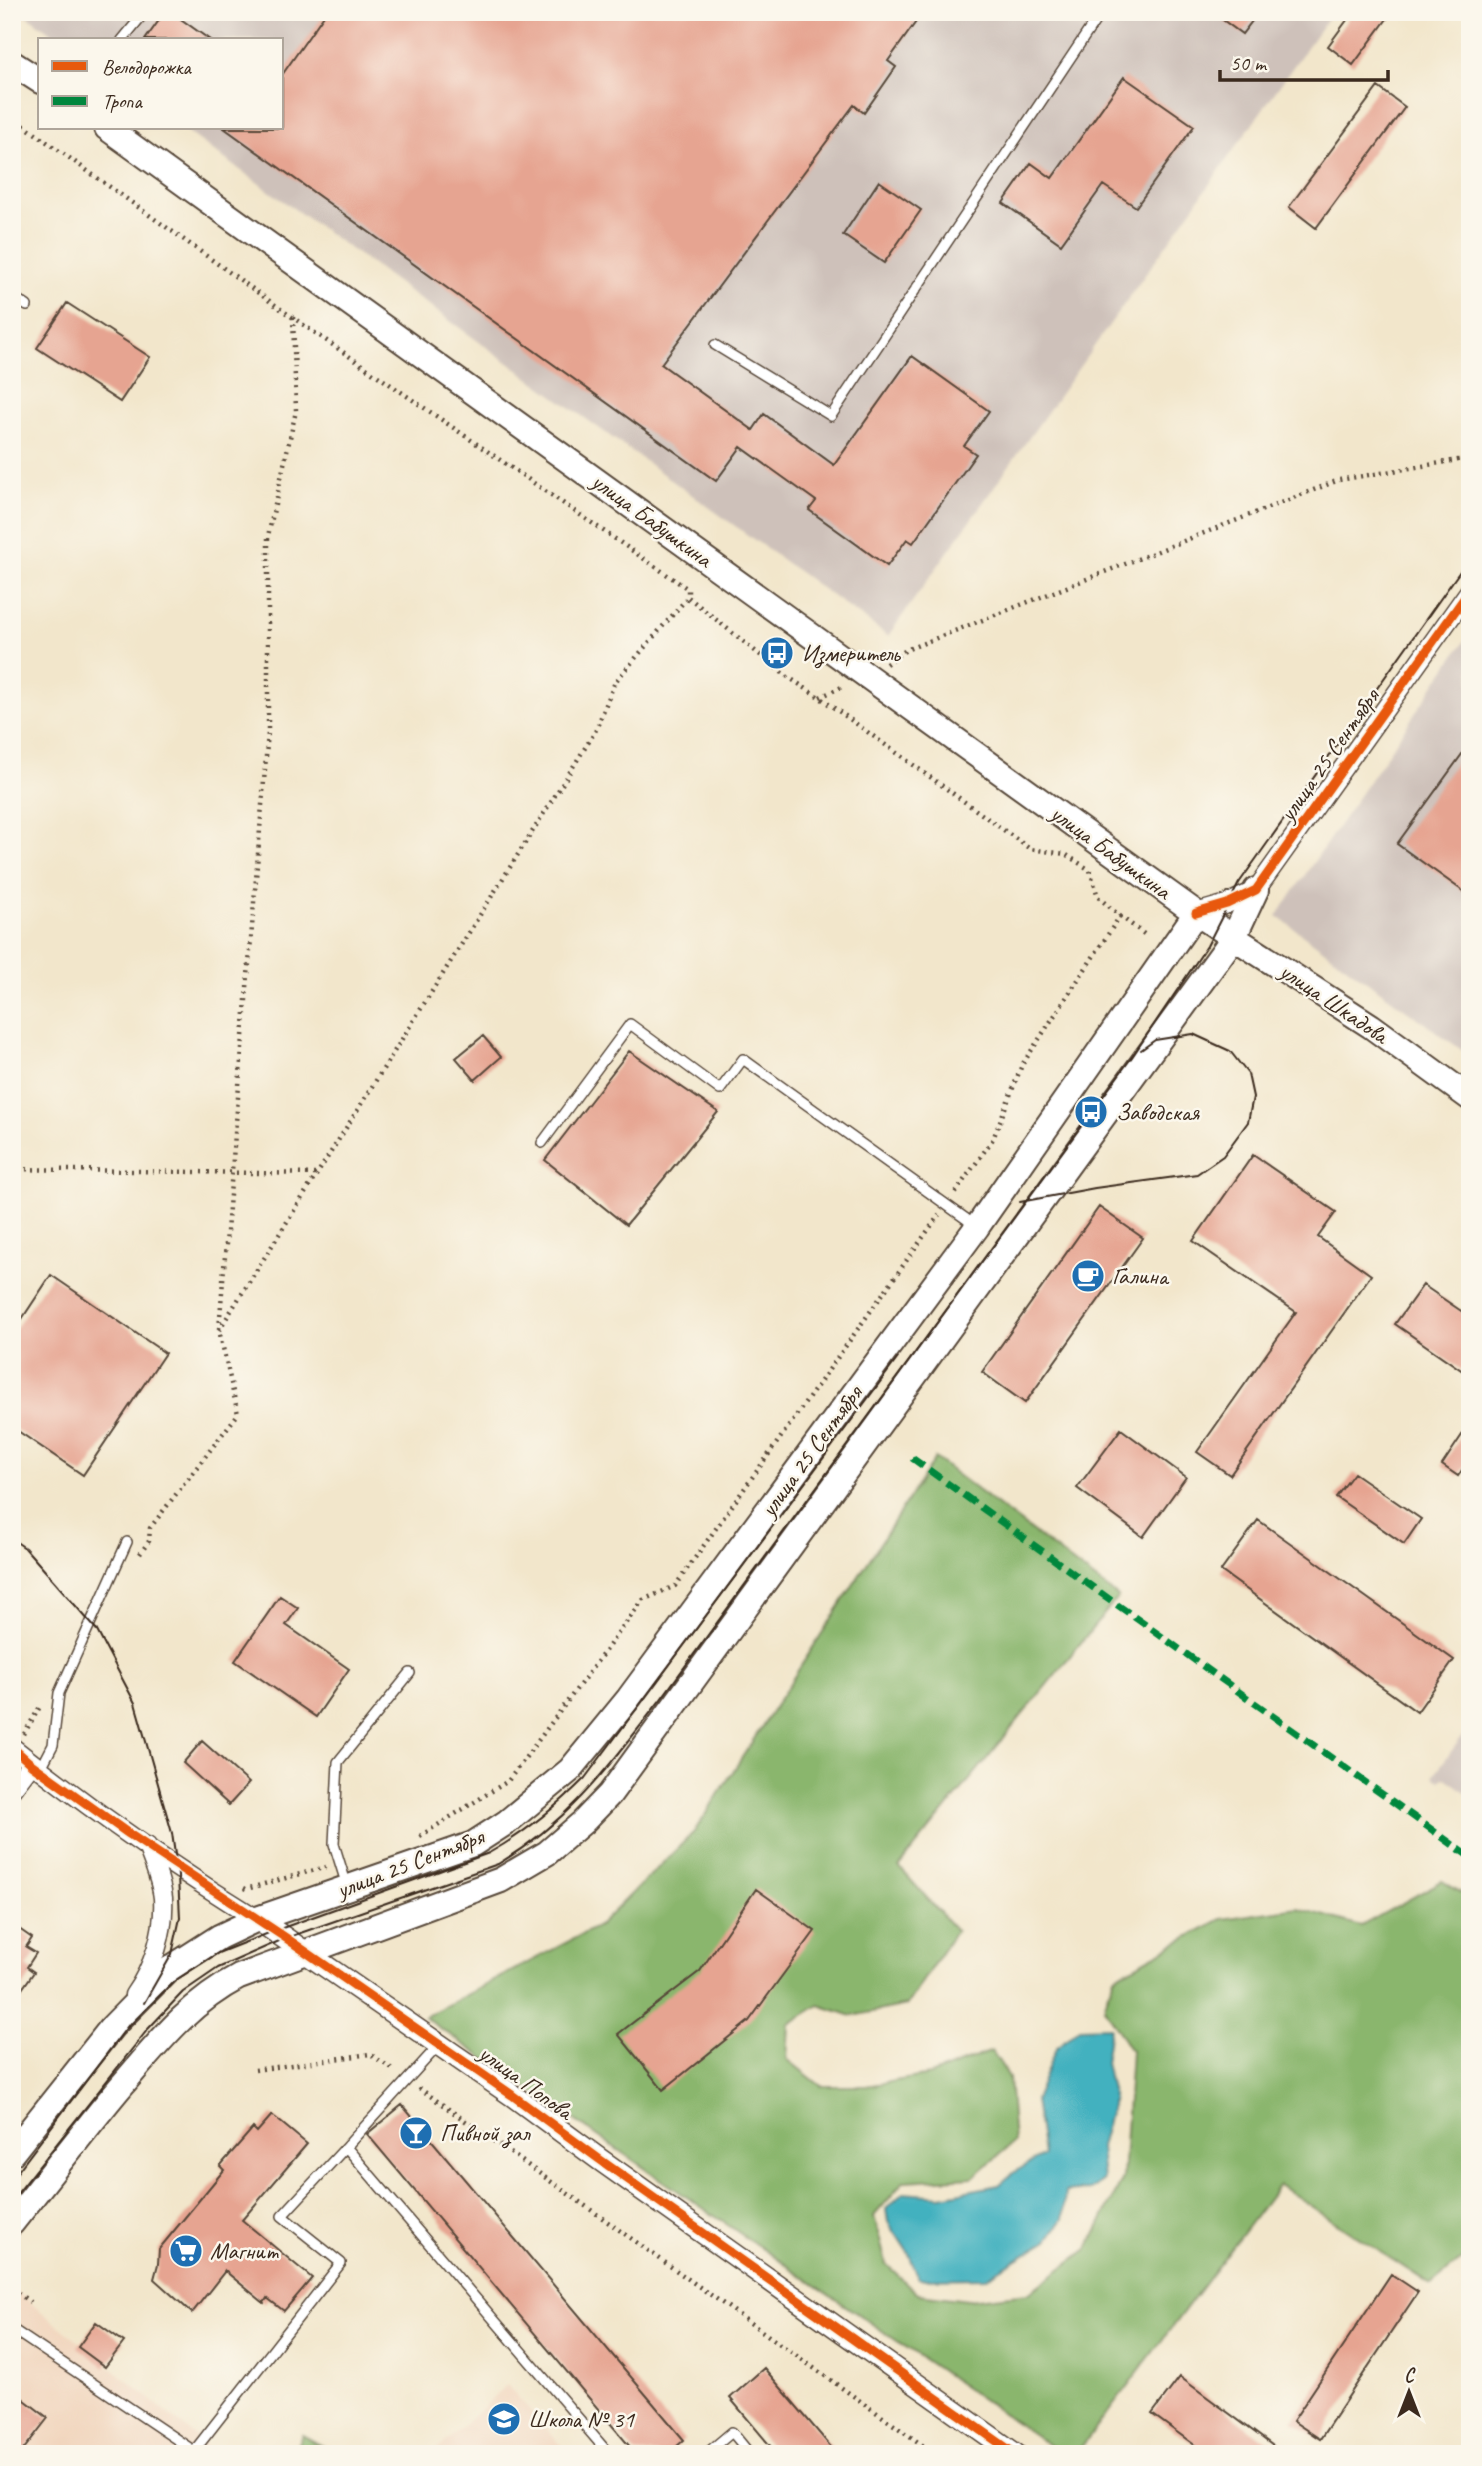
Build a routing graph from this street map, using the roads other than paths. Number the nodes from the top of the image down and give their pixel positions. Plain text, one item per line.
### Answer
1 (145, 12) edge
2 (1101, 12) edge
3 (124, 38) edge
4 (12, 62) edge
5 (38, 80) edge
6 (110, 130) edge
7 (12, 296) edge
8 (27, 306) dead end
9 (715, 345) dead end
10 (1470, 590) edge
11 (1256, 890) junction
12 (1196, 913) junction
13 (1234, 937) junction
14 (1470, 1098) edge
15 (542, 1143) dead end
16 (977, 1227) junction
17 (127, 1542) dead end
18 (410, 1673) dead end
19 (14, 1748) edge
20 (35, 1767) junction
21 (12, 1789) edge
22 (148, 1846) junction
23 (344, 1876) junction
24 (257, 1919) junction
25 (306, 1952) junction
26 (112, 2027) junction
27 (439, 2044) junction
28 (346, 2147) junction
29 (12, 2153) edge
30 (12, 2223) edge
31 (12, 2329) edge
32 (196, 2452) edge
33 (609, 2454) edge
34 (706, 2454) edge
35 (750, 2454) edge
36 (1015, 2454) edge

1 - 3 lane
2 - 9 lane
4 - 5 main road
6 - 12 main road, улица Бабушкина
7 - 8 lane
10 - 11 street, улица 25 Сентября
11 - 12 street, улица 25 Сентября
11 - 13 main road
12 - 13 main road, улица Шкадова
12 - 16 main road, улица 25 Сентября
13 - 14 main road, улица Шкадова
13 - 25 main road
15 - 16 lane
16 - 23 main road, улица 25 Сентября
17 - 20 lane
18 - 23 lane
19 - 20 street, улица Попова
20 - 21 street
20 - 22 street, улица Попова
22 - 24 street, улица Попова
22 - 26 street
23 - 24 main road, улица 25 Сентября
24 - 25 street, улица Попова
24 - 26 main road, улица 25 Сентября
25 - 27 street, улица Попова
25 - 30 main road
26 - 29 main road, улица 25 Сентября
27 - 28 lane
27 - 36 street, улица Попова
28 - 32 lane
28 - 33 lane
31 - 32 lane
34 - 35 lane

